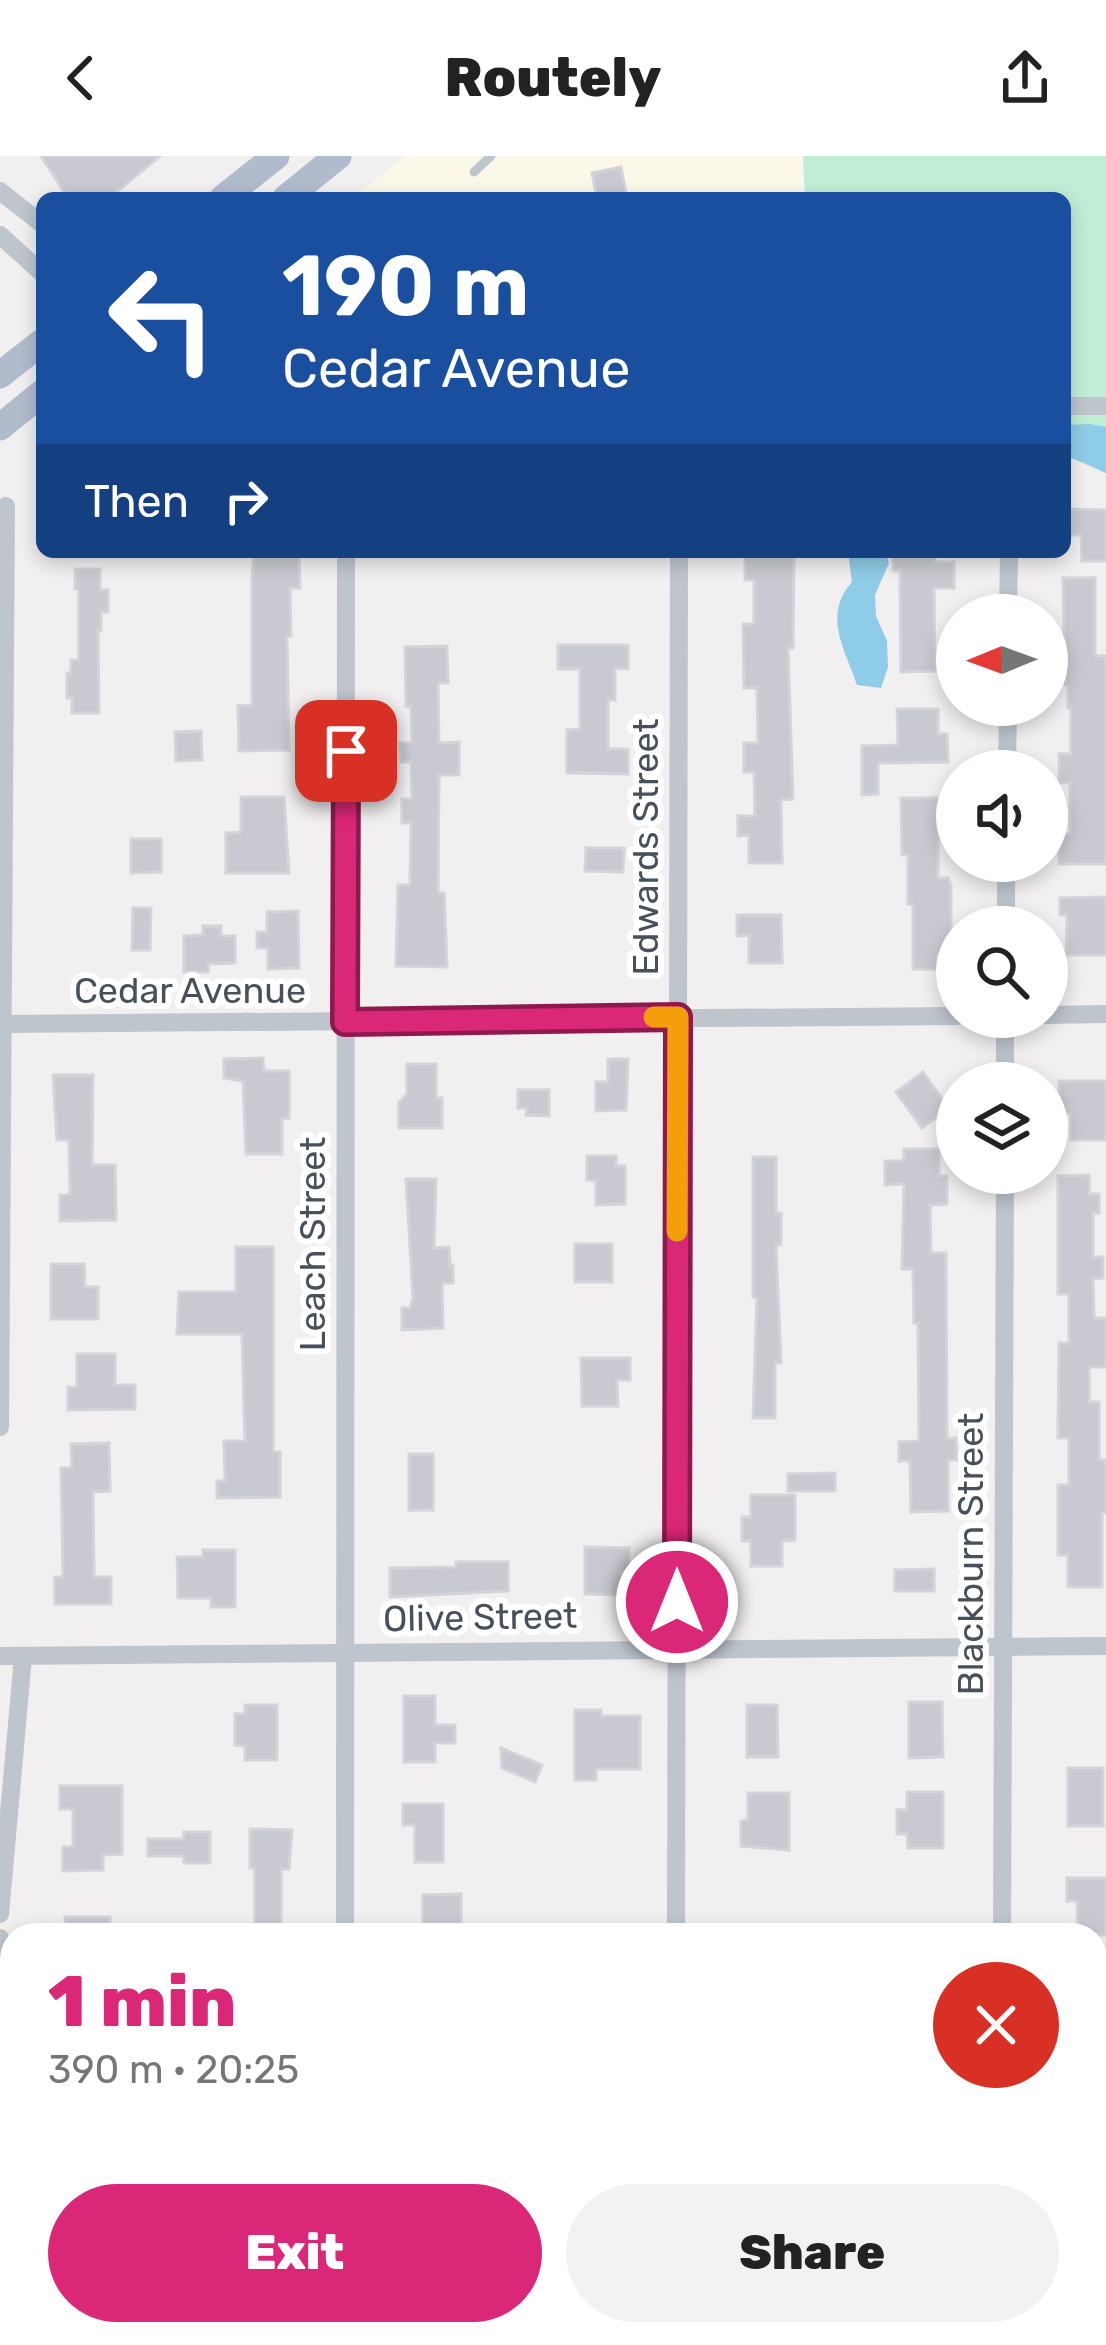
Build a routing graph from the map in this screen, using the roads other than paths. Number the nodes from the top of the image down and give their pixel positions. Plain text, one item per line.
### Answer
1 (276, 156) edge
2 (338, 156) edge
3 (491, 156) edge
4 (474, 172) dead end
5 (0, 191) edge
6 (231, 192) edge
7 (293, 192) edge
8 (23, 208) junction
9 (36, 219) edge
10 (1, 236) edge
11 (36, 268) edge
12 (36, 347) edge
13 (0, 375) edge
14 (36, 398) edge
15 (1071, 406) edge
16 (1106, 406) edge
17 (0, 427) edge
18 (6, 506) dead end
19 (346, 558) edge
20 (679, 558) edge
21 (1009, 558) edge
22 (1008, 594) edge
23 (1106, 1014) edge
24 (1068, 1015) edge
25 (936, 1016) edge
26 (678, 1017) junction
27 (345, 1022) junction
28 (2, 1024) edge
29 (1005, 1194) edge
30 (0, 1427) edge
31 (1106, 1646) edge
32 (677, 1647) junction
33 (1003, 1647) junction
34 (346, 1652) junction
35 (0, 1656) edge
36 (23, 1657) junction
37 (0, 1914) edge
38 (345, 1923) edge
39 (676, 1923) edge
40 (1002, 1923) edge

1 - 6 main road
2 - 7 main road
3 - 4 lane
5 - 8 street
8 - 9 street
8 - 10 street
10 - 11 street
12 - 13 main road
14 - 17 main road
15 - 16 street
18 - 28 street
19 - 27 street, Leach Street
20 - 26 street, Edwards Street
21 - 22 street
23 - 24 street
25 - 26 street, Cedar Avenue
26 - 27 street, Cedar Avenue
26 - 32 street, Edwards Street
27 - 28 street, Cedar Avenue
27 - 34 street, Leach Street
28 - 30 street
29 - 33 street, Blackburn Street
31 - 33 street, Olive Street
32 - 33 street, Olive Street
32 - 34 street, Olive Street
32 - 39 street, Edwards Street
33 - 40 street, Blackburn Street
34 - 36 street, Olive Street
34 - 38 street, Leach Street
35 - 36 street, Olive Street
36 - 37 street

